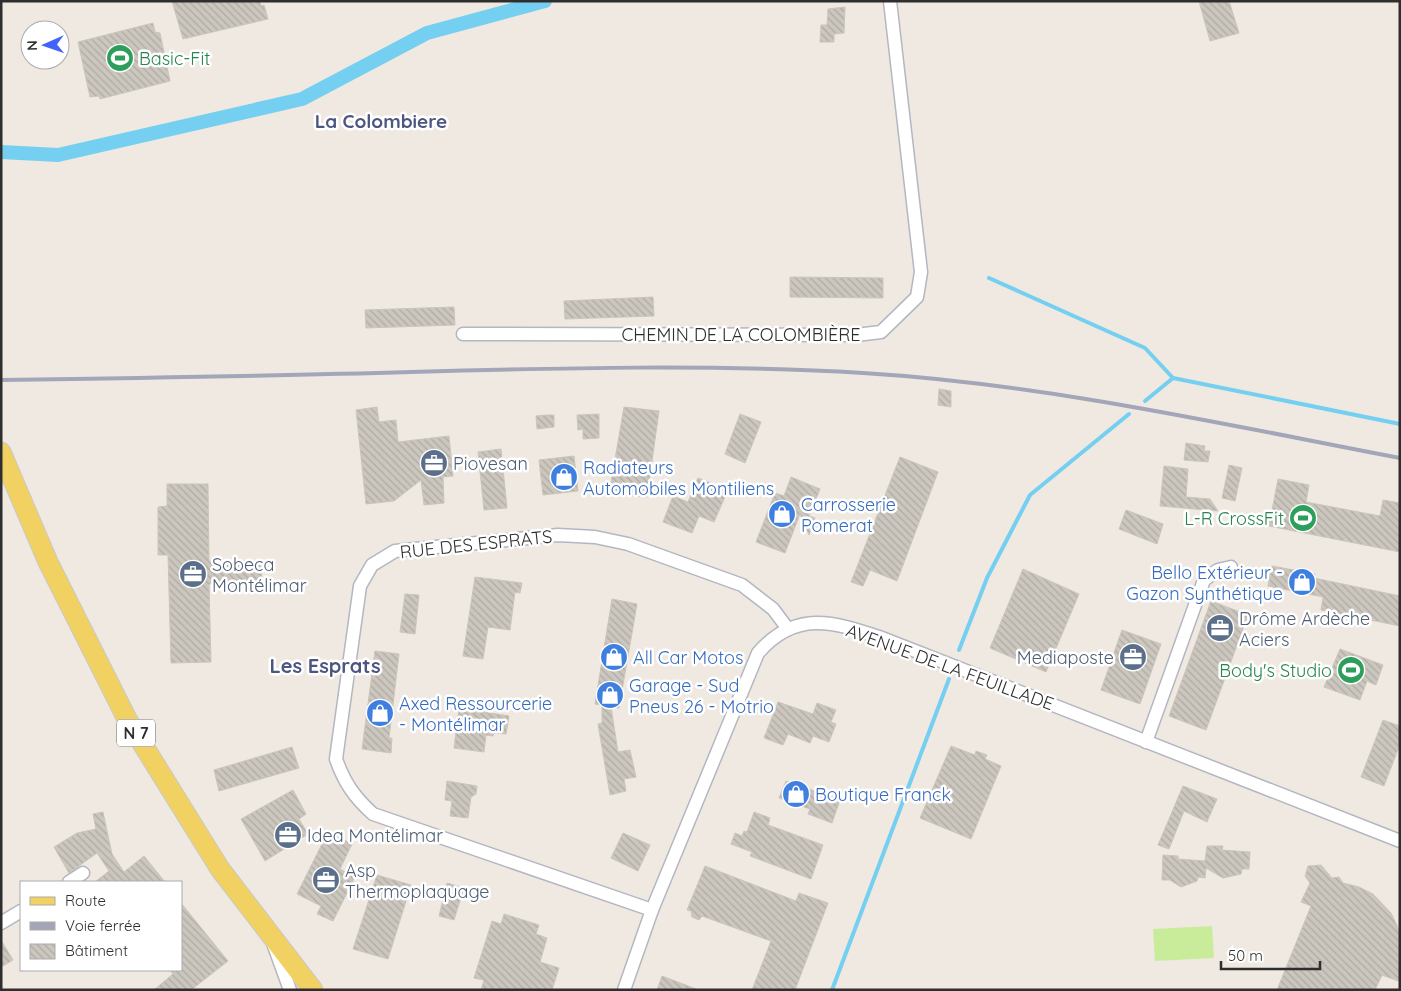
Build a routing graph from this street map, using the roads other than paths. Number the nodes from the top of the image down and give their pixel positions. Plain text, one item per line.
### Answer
1 (890, 1) edge
2 (463, 334) dead end
3 (1, 452) edge
4 (1231, 567) dead end
5 (788, 629) junction
6 (1146, 742) junction
7 (1400, 841) edge
8 (83, 874) dead end
9 (70, 881) edge
10 (652, 910) junction
11 (20, 912) edge
12 (1, 923) edge
13 (270, 936) junction
14 (290, 990) edge
15 (313, 990) edge
16 (624, 990) edge

1 - 2 street, CHEMIN DE LA COLOMBIÈRE
3 - 13 main road, N 7
4 - 6 street
5 - 6 street, AVENUE DE LA FEUILLADE
5 - 10 street, AVENUE DE LA FEUILLADE
5 - 10 street, RUE DES ESPRATS
6 - 7 street, AVENUE DE LA FEUILLADE
8 - 9 street
10 - 16 street, AVENUE DE LA FEUILLADE
11 - 12 street
13 - 14 street
13 - 15 main road, N 7

